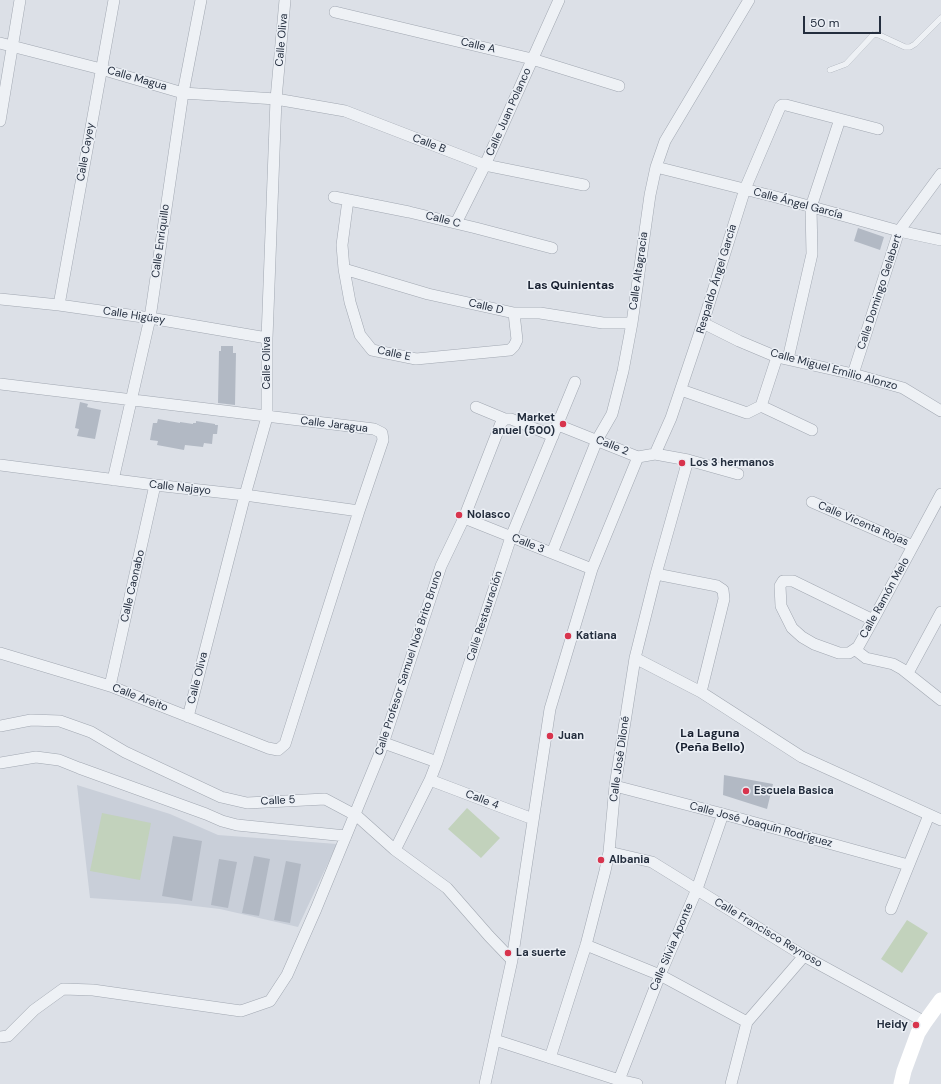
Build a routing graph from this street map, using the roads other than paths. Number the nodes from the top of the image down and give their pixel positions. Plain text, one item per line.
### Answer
1 (20, 0) edge
2 (114, 0) edge
3 (201, 0) edge
4 (285, 0) edge
5 (559, 0) edge
6 (749, 0) edge
7 (335, 12) dead end
8 (941, 18) edge
9 (0, 42) edge
10 (12, 46) junction
11 (532, 59) junction
12 (101, 69) junction
13 (830, 70) dead end
14 (619, 86) dead end
15 (183, 93) junction
16 (276, 99) junction
17 (840, 119) junction
18 (0, 120) edge
19 (878, 129) dead end
20 (485, 165) junction
21 (656, 167) junction
22 (941, 174) edge
23 (584, 185) dead end
24 (745, 189) junction
25 (334, 197) dead end
26 (348, 200) junction
27 (811, 207) junction
28 (456, 223) junction
29 (899, 231) junction
30 (941, 240) edge
31 (552, 248) dead end
32 (344, 269) junction
33 (0, 299) edge
34 (59, 305) junction
35 (514, 313) junction
36 (150, 318) junction
37 (632, 323) junction
38 (703, 323) junction
39 (267, 338) junction
40 (783, 358) junction
41 (853, 374) junction
42 (575, 382) dead end
43 (0, 384) edge
44 (680, 390) junction
45 (131, 401) junction
46 (760, 406) junction
47 (476, 407) dead end
48 (941, 411) edge
49 (267, 416) junction
50 (506, 419) junction
51 (558, 425) junction
52 (812, 430) dead end
53 (553, 436) junction
54 (597, 440) junction
55 (655, 454) junction
56 (638, 456) junction
57 (688, 460) junction
58 (0, 465) edge
59 (738, 474) dead end
60 (113, 480) junction
61 (155, 485) junction
62 (941, 494) edge
63 (245, 495) junction
64 (812, 502) dead end
65 (359, 511) junction
66 (464, 518) junction
67 (511, 537) junction
68 (913, 546) junction
69 (552, 553) junction
70 (592, 569) junction
71 (656, 574) junction
72 (941, 612) edge
73 (873, 620) junction
74 (858, 647) junction
75 (0, 653) edge
76 (635, 658) junction
77 (908, 673) junction
78 (110, 686) junction
79 (700, 692) junction
80 (941, 700) edge
81 (188, 717) junction
82 (0, 726) edge
83 (384, 743) junction
84 (278, 750) joint
85 (437, 762) junction
86 (0, 763) edge
87 (430, 780) junction
88 (615, 786) junction
89 (723, 814) junction
90 (929, 814) junction
91 (354, 815) junction
92 (533, 819) junction
93 (941, 820) edge
94 (346, 836) junction
95 (395, 850) junction
96 (609, 852) junction
97 (908, 865) junction
98 (697, 889) junction
99 (892, 909) dead end
100 (586, 944) junction
101 (804, 956) junction
102 (512, 960) junction
103 (660, 975) junction
104 (941, 1000) edge
105 (747, 1022) junction
106 (925, 1022) junction
107 (0, 1037) edge
108 (495, 1040) junction
109 (550, 1058) junction
110 (619, 1080) junction
111 (485, 1084) edge
112 (637, 1084) edge
113 (731, 1084) edge
114 (901, 1084) edge

1 - 10 street
2 - 12 street, Calle Cayey
3 - 15 street, Calle Enriquillo
4 - 16 street, Calle Oliva
5 - 11 street, Calle Juan Polanco
6 - 21 street, Calle Altagracia
7 - 11 street, Calle A
8 - 13 lane
9 - 10 street, Calle Magua
10 - 12 street, Calle Magua
10 - 18 street
11 - 14 street, Calle A
11 - 20 street, Calle Juan Polanco
12 - 15 street, Calle Magua
12 - 34 street, Calle Cayey
15 - 16 street, Calle Magua
15 - 36 street, Calle Enriquillo
16 - 20 street, Calle B
16 - 39 street, Calle Oliva
17 - 19 street
17 - 24 street, Respaldo Ángel García
17 - 27 street
20 - 23 street, Calle B
20 - 28 street, Calle Juan Polanco
21 - 24 street, Calle Ángel García
21 - 37 street, Calle Altagracia
22 - 29 street, Calle Domingo Gelabert
24 - 27 street, Calle Ángel García
24 - 38 street, Respaldo Ángel García
25 - 26 street, Calle C
26 - 28 street, Calle C
26 - 32 street, Calle E
27 - 29 street, Calle Ángel García
27 - 40 street
28 - 31 street, Calle C
29 - 30 street, Calle Ángel García
29 - 41 street, Calle Domingo Gelabert
32 - 35 street, Calle D
32 - 35 street, Calle E
33 - 34 street, Calle Higüey
34 - 36 street, Calle Higüey
35 - 37 street, Calle D
36 - 39 street, Calle Higüey
36 - 45 street, Calle Enriquillo
37 - 54 street, Calle Altagracia
38 - 40 street, Calle Miguel Emilio Alonzo
38 - 44 street, Respaldo Ángel García
39 - 49 street, Calle Oliva
40 - 41 street, Calle Miguel Emilio Alonzo
40 - 46 street
41 - 48 street, Calle Miguel Emilio Alonzo
42 - 51 street, Calle Restauración
43 - 45 street, Calle Jaragua
44 - 46 street
44 - 55 street, Respaldo Ángel García
45 - 49 street, Calle Jaragua
45 - 60 street, Calle Enriquillo
46 - 52 street
47 - 50 street
49 - 63 street, Calle Oliva
49 - 65 street, Calle Jaragua
50 - 53 street
50 - 66 street, Calle Profesor Samuel Noé Brito Bruno
51 - 53 street, Calle Restauración
51 - 54 street, Calle 2
53 - 67 street, Calle Restauración
54 - 56 street, Calle 2
54 - 69 street, Calle Altagracia
55 - 56 street, Calle 2
55 - 57 street, Calle 2
56 - 70 street
57 - 59 street, Calle 2
57 - 71 street, Calle José Diloné
58 - 60 street, Calle Najayo
60 - 61 street, Calle Najayo
61 - 63 street, Calle Najayo
61 - 78 street, Calle Caonabo
62 - 68 street, Calle Ramón Melo
63 - 65 street, Calle Najayo
63 - 81 street, Calle Oliva
64 - 68 street, Calle Vicenta Rojas
65 - 84 street, Calle Jaragua
66 - 67 street, Calle 3
66 - 83 street, Calle Profesor Samuel Noé Brito Bruno
67 - 69 street, Calle 3
67 - 85 street, Calle Restauración
68 - 73 street, Calle Ramón Melo
69 - 70 street, Calle 3
70 - 92 street
71 - 76 street, Calle José Diloné
71 - 79 street
72 - 77 street
73 - 74 street, Calle Ramón Melo
73 - 74 street, Calle Ramón Melo
74 - 77 street
75 - 78 street, Calle Areito
76 - 79 street
76 - 88 street, Calle José Diloné
77 - 80 street
78 - 81 street, Calle Areito
79 - 90 street
81 - 84 street, Calle Areito
82 - 91 street, Calle 5
83 - 85 street
83 - 91 street, Calle Profesor Samuel Noé Brito Bruno
85 - 87 street, Calle Restauración
86 - 94 street
87 - 92 street, Calle 4
87 - 95 street, Calle Restauración
88 - 89 street, Calle José Joaquín Rodríguez
88 - 96 street, Calle José Diloné
89 - 97 street, Calle José Joaquín Rodríguez
89 - 98 street, Calle Silvia Aponte
90 - 93 street
90 - 97 street
91 - 94 street, Calle Profesor Samuel Noé Brito Bruno
91 - 95 street, Calle 5
92 - 102 street
94 - 107 street, Calle Profesor Samuel Noé Brito Bruno
95 - 102 street, Calle 5
96 - 98 street, Calle Francisco Reynoso
96 - 100 street, Calle José Diloné
97 - 99 street
98 - 101 street, Calle Francisco Reynoso
98 - 103 street, Calle Silvia Aponte
100 - 103 street
100 - 109 street, Calle José Diloné
101 - 105 street
101 - 106 street, Calle Francisco Reynoso
102 - 108 street
103 - 105 street
103 - 110 street, Calle Silvia Aponte
104 - 106 street
105 - 113 street
106 - 114 street
108 - 109 street
108 - 111 street
109 - 110 street
110 - 112 street

